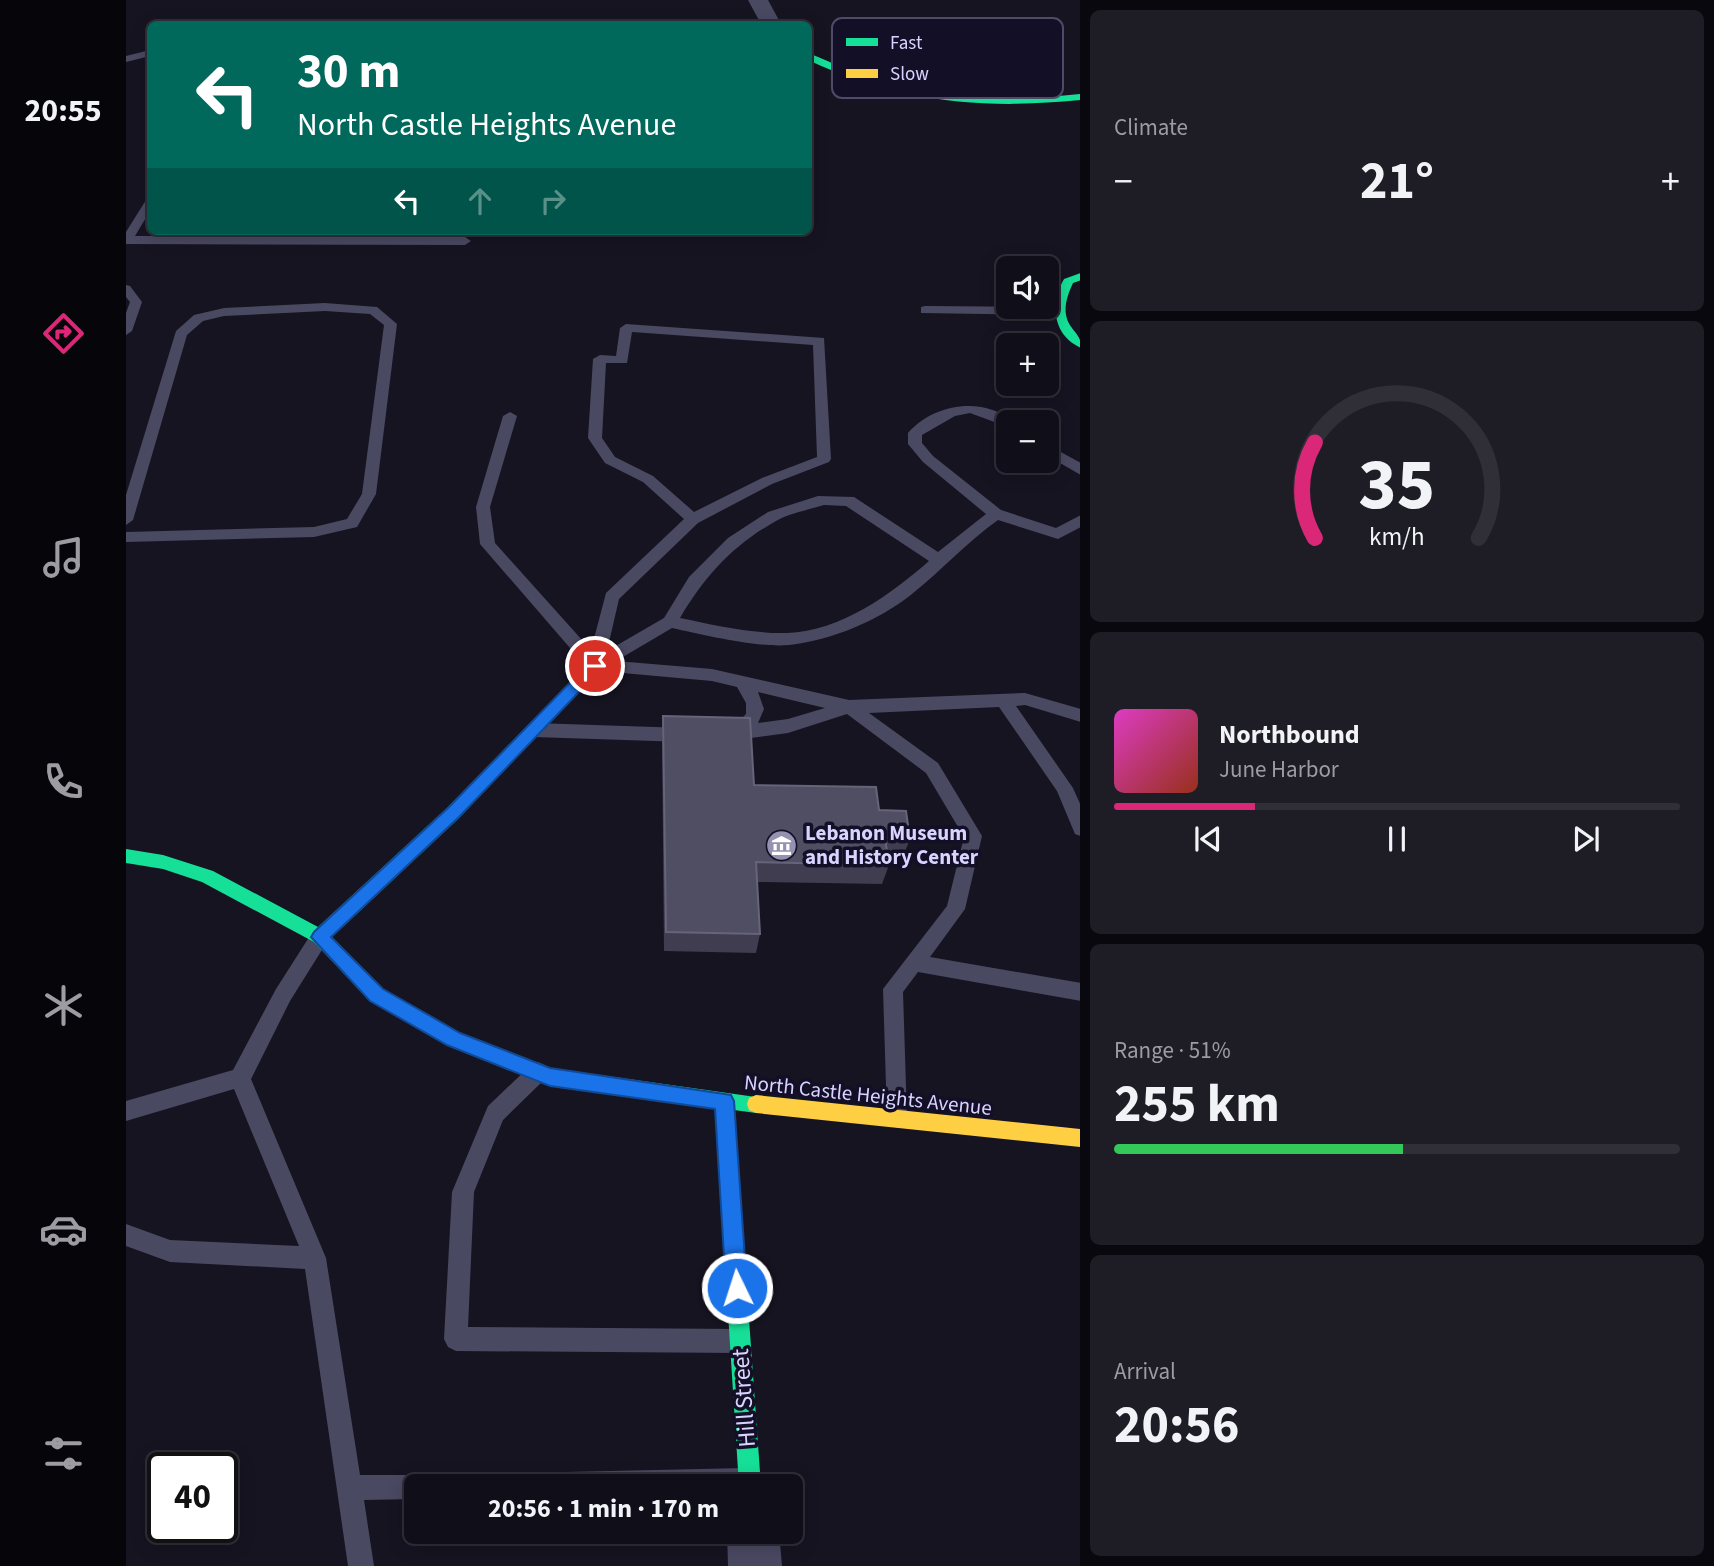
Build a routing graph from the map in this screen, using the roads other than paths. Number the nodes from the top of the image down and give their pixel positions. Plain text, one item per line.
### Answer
1 (758, 0) edge
2 (769, 21) edge
3 (147, 54) edge
4 (812, 58) edge
5 (126, 59) edge
6 (832, 66) edge
7 (1080, 97) edge
8 (952, 98) edge
9 (147, 207) edge
10 (255, 236) edge
11 (126, 240) edge
12 (465, 241) dead end
13 (1080, 276) edge
14 (126, 289) edge
15 (1059, 300) edge
16 (925, 310) dead end
17 (996, 311) edge
18 (1059, 311) edge
19 (126, 331) edge
20 (1080, 345) edge
21 (510, 416) dead end
22 (996, 417) edge
23 (1059, 456) edge
24 (1080, 470) edge
25 (996, 513) junction
26 (693, 519) junction
27 (126, 520) edge
28 (1080, 520) edge
29 (126, 537) edge
30 (939, 560) junction
31 (670, 622) junction
32 (595, 666) junction
33 (742, 682) junction
34 (1003, 701) junction
35 (849, 707) junction
36 (1080, 716) edge
37 (533, 730) junction
38 (737, 734) junction
39 (1080, 829) edge
40 (126, 856) edge
41 (320, 937) junction
42 (914, 963) junction
43 (1080, 992) edge
44 (538, 1072) junction
45 (240, 1078) junction
46 (724, 1101) junction
47 (126, 1111) edge
48 (897, 1119) junction
49 (1080, 1138) edge
50 (126, 1235) edge
51 (315, 1258) junction
52 (740, 1341) junction
53 (749, 1474) edge
54 (404, 1487) edge
55 (350, 1488) junction
56 (754, 1544) edge
57 (361, 1566) edge
58 (755, 1566) edge

1 - 2 street
3 - 5 lane
4 - 6 street
7 - 8 street
9 - 11 lane
10 - 11 lane
10 - 12 lane
13 - 15 street
14 - 19 lane
16 - 17 lane
18 - 20 street
21 - 32 lane
22 - 25 lane
23 - 24 lane
25 - 28 lane
25 - 30 lane
26 - 26 lane
26 - 32 lane
27 - 29 lane
30 - 31 lane
30 - 31 lane
31 - 32 lane
32 - 33 lane
32 - 37 street
33 - 35 lane
33 - 38 lane
34 - 35 lane
34 - 36 lane
34 - 39 lane
35 - 38 lane
35 - 42 lane
37 - 38 lane
37 - 41 street
40 - 41 street, North Castle Heights Avenue
41 - 44 street, North Castle Heights Avenue
41 - 45 lane
42 - 43 lane
42 - 48 lane
44 - 46 street, North Castle Heights Avenue
44 - 52 lane
45 - 47 lane
45 - 51 lane
46 - 48 street, North Castle Heights Avenue
46 - 52 street, Hill Street
48 - 49 street, North Castle Heights Avenue
50 - 51 lane
51 - 55 lane
52 - 53 street, Hill Street
54 - 55 lane
55 - 57 lane
56 - 58 street

